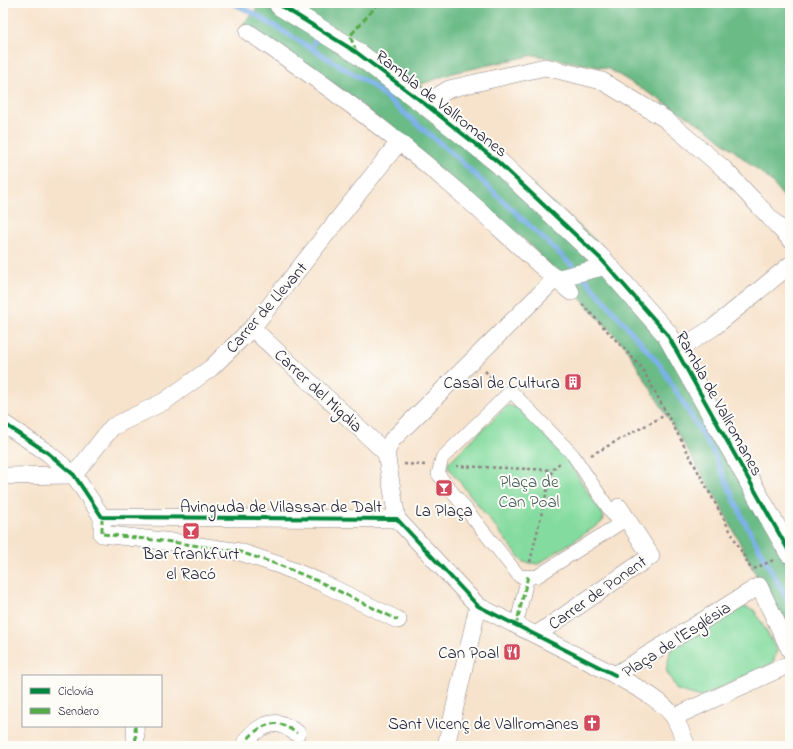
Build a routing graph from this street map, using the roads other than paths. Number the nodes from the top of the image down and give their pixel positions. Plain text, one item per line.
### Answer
1 (280, 4) dead end
2 (248, 32) dead end
3 (425, 104) junction
4 (399, 142) junction
5 (790, 239) edge
6 (790, 265) edge
7 (607, 266) junction
8 (555, 278) junction
9 (571, 292) road end
10 (252, 328) junction
11 (676, 351) junction
12 (3, 423) edge
13 (386, 453) junction
14 (74, 475) junction
15 (3, 476) edge
16 (619, 507) dead end
17 (102, 517) junction
18 (397, 519) junction
19 (790, 553) edge
20 (528, 576) junction
21 (478, 606) junction
22 (398, 620) dead end
23 (516, 626) junction
24 (536, 635) junction
25 (790, 650) edge
26 (790, 664) edge
27 (615, 675) junction
28 (674, 718) junction
29 (135, 727) edge
30 (297, 734) dead end
31 (136, 746) edge
32 (244, 746) edge
33 (446, 746) edge
34 (687, 746) edge

1 - 3 street, Rambla de Vallromanes
2 - 4 street
3 - 5 street
3 - 7 street, Rambla de Vallromanes
4 - 8 street
4 - 10 street, Carrer de Llevant
6 - 11 street
7 - 8 street
7 - 11 street, Rambla de Vallromanes
8 - 9 street
8 - 13 street
10 - 13 street, Carrer del Migdia
10 - 14 street, Carrer de Llevant
11 - 19 street, Rambla de Vallromanes
12 - 14 street
13 - 18 street
14 - 15 street
14 - 17 street
16 - 24 street, Carrer de Ponent
17 - 18 street, Avinguda de Vilassar de Dalt
17 - 22 street
18 - 21 street, Avinguda de Vilassar de Dalt
20 - 20 street
20 - 23 street
21 - 23 street, Avinguda de Vilassar de Dalt
21 - 33 street
23 - 24 street, Avinguda de Vilassar de Dalt
24 - 27 street, Avinguda de Vilassar de Dalt
25 - 27 street, Plaça de l'Església
26 - 28 street
27 - 28 street, Plaça de l'Església
28 - 34 street, Plaça de l'Església
29 - 31 street
30 - 32 street

